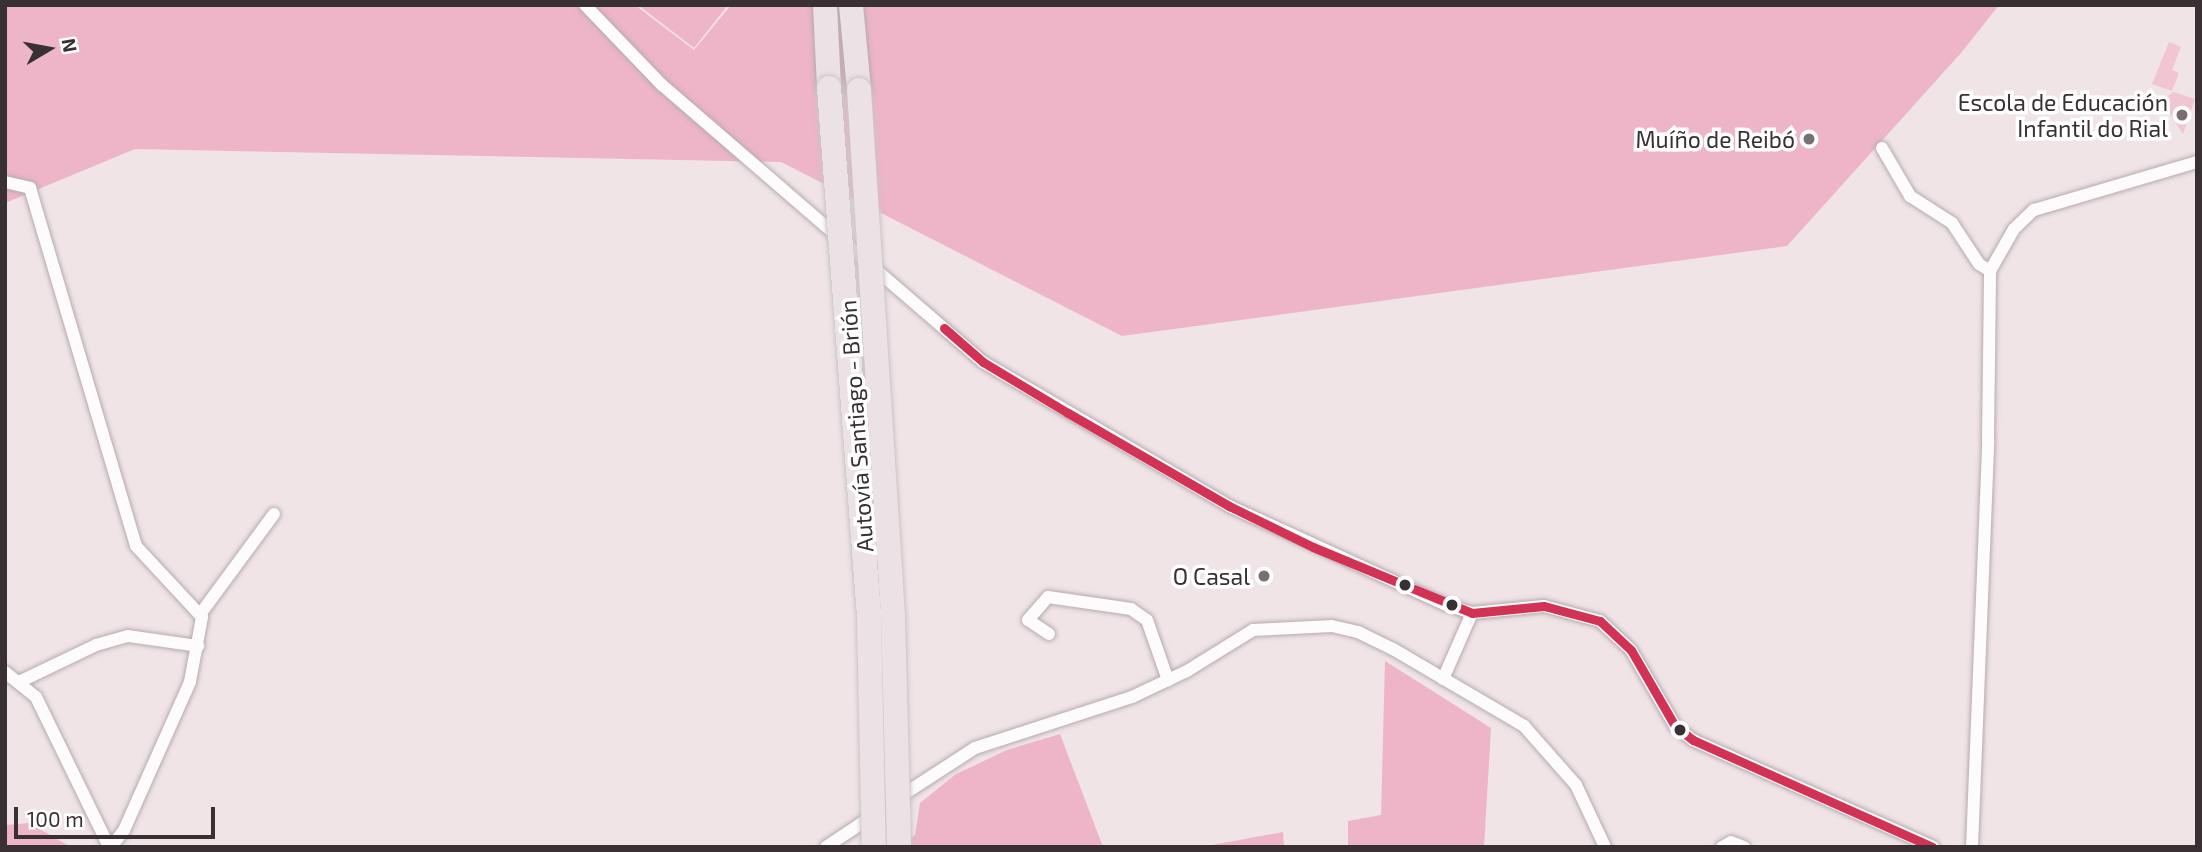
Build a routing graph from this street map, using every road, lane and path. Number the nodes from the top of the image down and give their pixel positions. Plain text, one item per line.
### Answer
1 (585, 5) edge
2 (825, 5) edge
3 (851, 5) edge
4 (1882, 148) dead end
5 (2197, 162) edge
6 (5, 182) edge
7 (1990, 271) junction
8 (274, 514) dead end
9 (201, 613) junction
10 (1472, 613) junction
11 (1049, 634) dead end
12 (198, 646) junction
13 (5, 672) edge
14 (1445, 675) junction
15 (1168, 680) junction
16 (21, 681) junction
17 (110, 847) edge
18 (826, 847) edge
19 (874, 847) edge
20 (899, 847) edge
21 (1605, 847) edge
22 (1722, 847) edge
23 (1744, 847) edge
24 (1933, 847) edge
25 (1972, 847) edge

1 - 10 street
2 - 19 highway, Autovía Santiago - Brión, bridge
3 - 20 highway, Autovía Santiago - Brión, bridge
4 - 7 street
5 - 7 street
6 - 9 street
7 - 25 street
8 - 9 street
9 - 12 street
10 - 14 street
10 - 24 street
11 - 15 street
12 - 16 street
12 - 17 street
13 - 16 street
14 - 15 street
14 - 21 street
15 - 18 street
16 - 17 street
22 - 23 street

